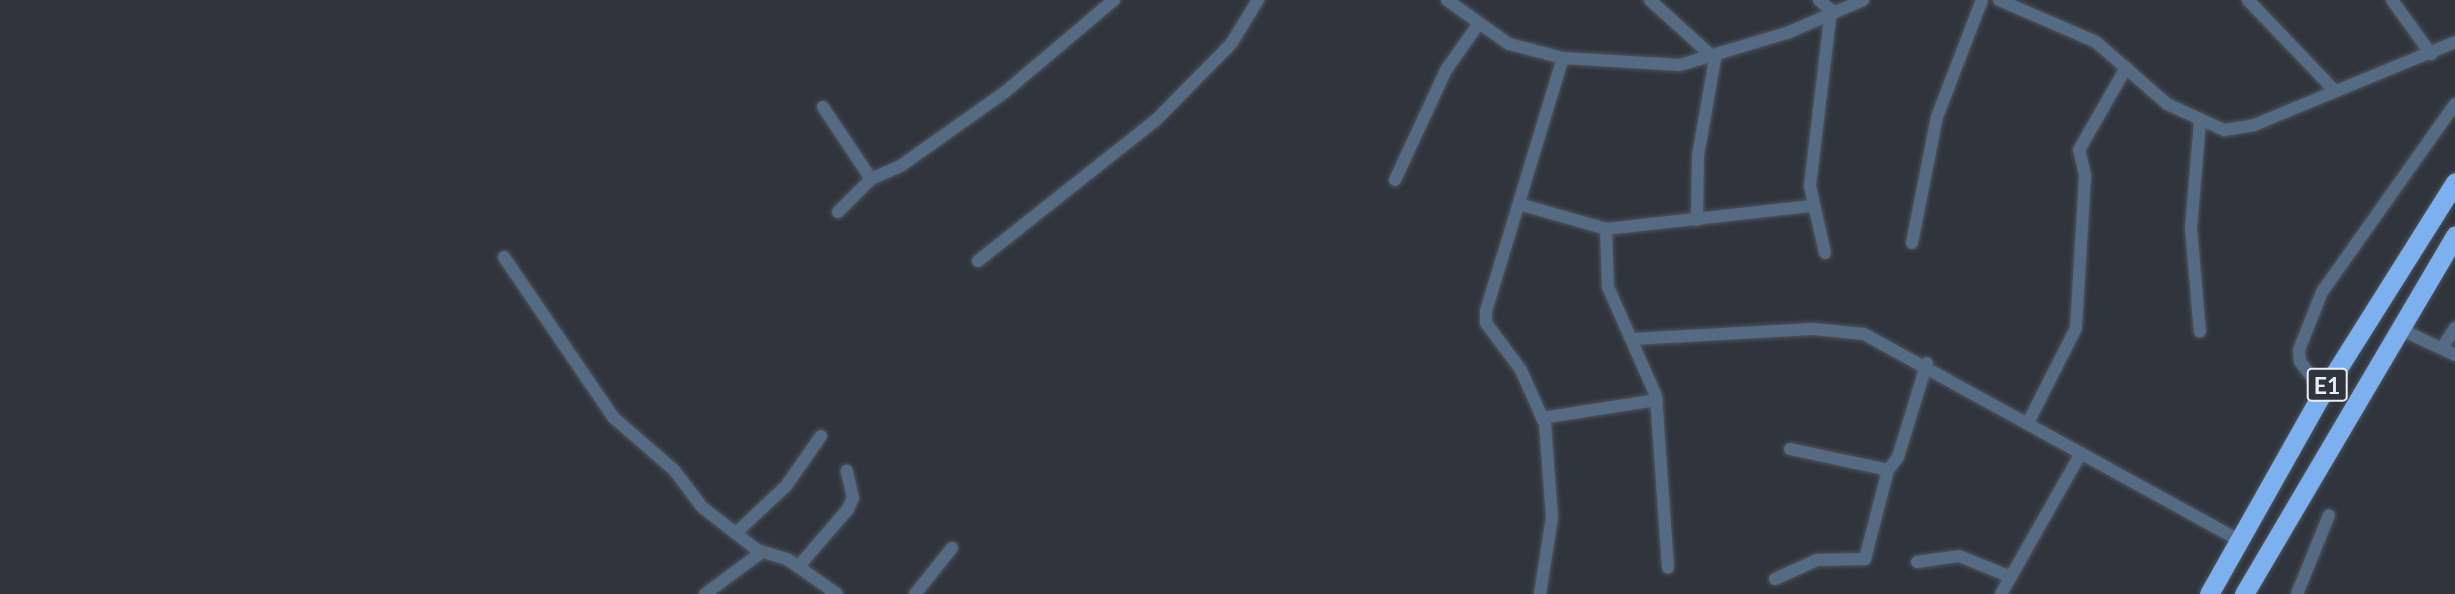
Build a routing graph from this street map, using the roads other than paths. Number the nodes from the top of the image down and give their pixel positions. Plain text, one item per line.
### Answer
1 (1114, 0) edge
2 (1258, 0) edge
3 (1447, 0) edge
4 (1650, 0) edge
5 (1819, 0) edge
6 (1863, 0) edge
7 (1982, 0) edge
8 (1999, 0) edge
9 (2248, 0) edge
10 (2392, 0) edge
11 (1831, 10) junction
12 (1477, 26) junction
13 (2455, 42) edge
14 (2431, 54) junction
15 (1563, 58) junction
16 (1714, 58) junction
17 (2126, 68) junction
18 (2334, 90) junction
19 (2455, 104) edge
20 (823, 107) dead end
21 (2200, 121) junction
22 (871, 179) junction
23 (1395, 180) dead end
24 (2455, 182) edge
25 (1519, 204) junction
26 (1810, 206) junction
27 (838, 212) dead end
28 (1697, 220) junction
29 (1606, 229) junction
30 (2455, 236) edge
31 (1912, 243) dead end
32 (1825, 253) dead end
33 (504, 257) dead end
34 (978, 261) dead end
35 (2398, 328) junction
36 (2455, 328) edge
37 (2200, 332) dead end
38 (1632, 339) junction
39 (2442, 348) junction
40 (2455, 355) edge
41 (1927, 363) junction
42 (2323, 392) junction
43 (1657, 400) junction
44 (1542, 418) junction
45 (2029, 421) junction
46 (821, 436) dead end
47 (1790, 449) dead end
48 (2081, 453) junction
49 (1888, 470) junction
50 (847, 471) dead end
51 (2329, 515) dead end
52 (738, 531) junction
53 (2238, 540) junction
54 (952, 548) dead end
55 (762, 552) junction
56 (1917, 562) dead end
57 (798, 568) junction
58 (1668, 568) dead end
59 (2011, 577) junction
60 (1775, 579) dead end
61 (705, 594) edge
62 (837, 594) edge
63 (915, 594) edge
64 (1540, 594) edge
65 (2001, 594) edge
66 (2209, 594) edge
67 (2244, 594) edge
68 (2297, 594) edge

1 - 22 street
2 - 34 street
3 - 12 street
4 - 16 street
5 - 11 street
6 - 11 street
7 - 31 street
8 - 17 street
9 - 18 street
10 - 14 street
11 - 16 street
11 - 26 street
12 - 15 street
12 - 23 street
13 - 14 street
14 - 18 street
15 - 16 street
15 - 25 street
16 - 28 street
17 - 21 street
17 - 45 street
18 - 21 street
19 - 42 street
20 - 22 street
21 - 37 street
22 - 27 street
24 - 42 highway, E1
25 - 29 street
25 - 44 street
26 - 28 street
26 - 32 street
28 - 29 street
29 - 38 street
30 - 35 highway, E1
33 - 52 street
35 - 39 street
35 - 67 highway, E1
36 - 39 street
38 - 41 street
38 - 43 street
39 - 40 street
41 - 45 street
41 - 49 street
42 - 53 highway, E1
43 - 44 street
43 - 58 street
44 - 64 street
45 - 48 street
46 - 52 street
47 - 49 street
48 - 53 street
48 - 59 street
49 - 60 street
50 - 57 street
51 - 68 street
52 - 55 street
53 - 66 highway, E1
54 - 63 street
55 - 57 street
55 - 61 street
56 - 59 street
57 - 62 street
59 - 65 street

